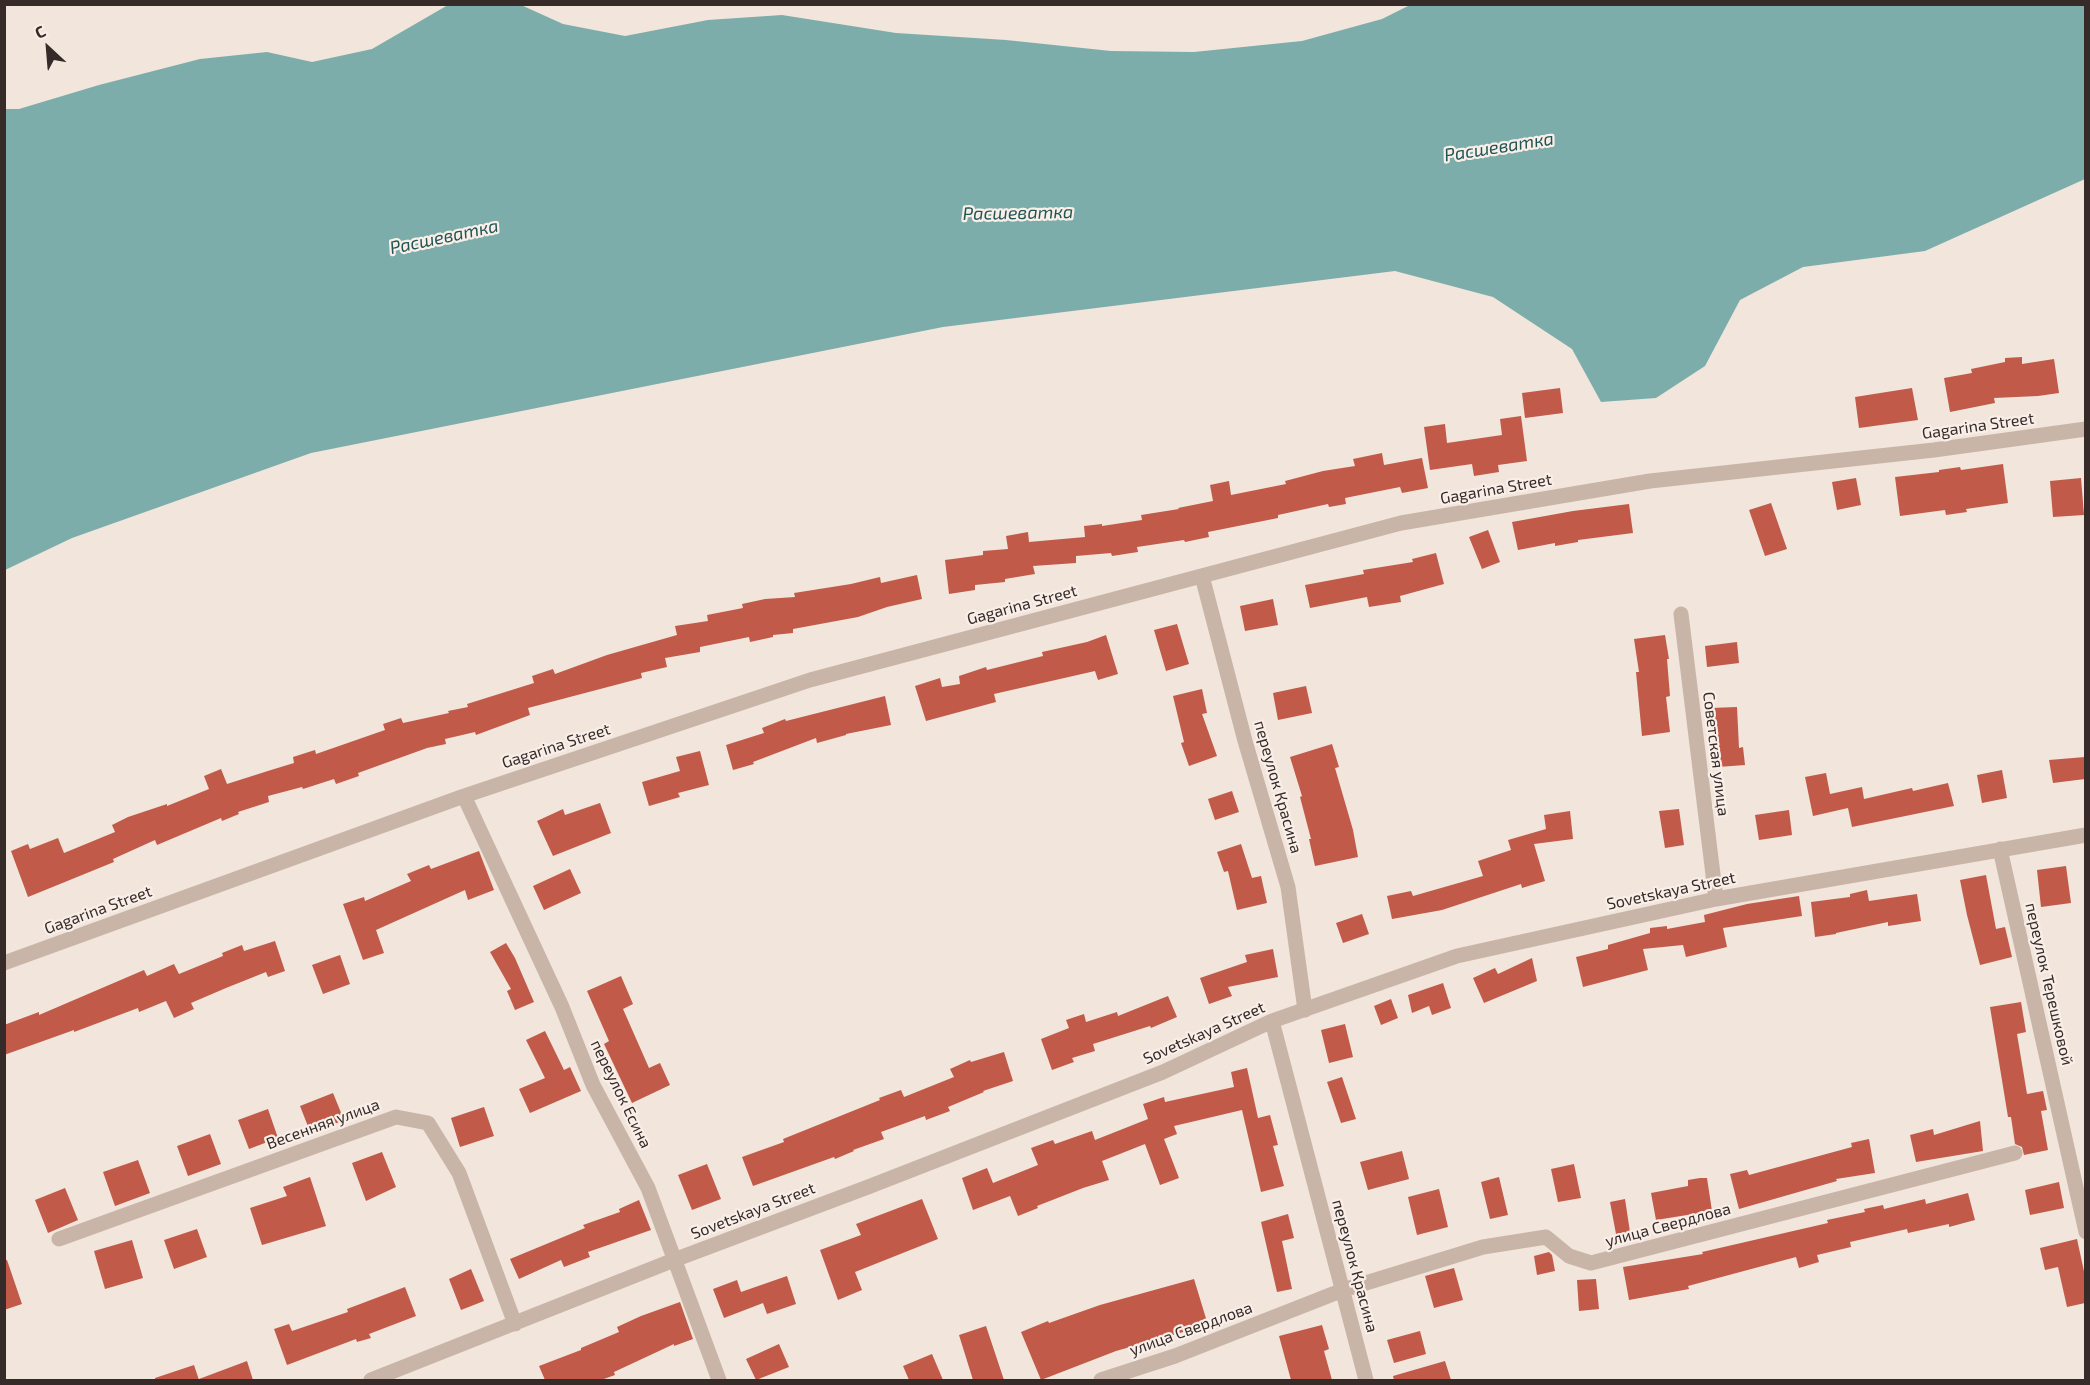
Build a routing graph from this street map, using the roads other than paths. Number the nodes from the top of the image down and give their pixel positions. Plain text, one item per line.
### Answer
1 (2085, 429) edge
2 (1202, 576) junction
3 (1681, 614) dead end
4 (464, 796) junction
5 (2085, 835) edge
6 (2000, 849) junction
7 (1716, 899) junction
8 (4, 963) edge
9 (1305, 1010) junction
10 (1272, 1021) junction
11 (2015, 1153) dead end
12 (2085, 1232) edge
13 (59, 1239) dead end
14 (675, 1260) junction
15 (1343, 1290) junction
16 (515, 1324) junction
17 (370, 1380) edge
18 (719, 1380) edge
19 (1101, 1380) edge
20 (1366, 1380) edge

1 - 2 street, Gagarina Street
2 - 4 street, Gagarina Street
2 - 9 street, переулок Красина
3 - 7 street, Советская улица
4 - 8 street, Gagarina Street
4 - 14 street, переулок Есина
5 - 6 street, Sovetskaya Street
6 - 7 street, Sovetskaya Street
6 - 12 street, переулок Терешковой
7 - 9 street, Sovetskaya Street
9 - 10 street, Sovetskaya Street
10 - 14 street, Sovetskaya Street
10 - 15 street, переулок Красина
11 - 15 street, улица Свердлова
13 - 16 street, Весенняя улица
14 - 16 street, Sovetskaya Street
14 - 18 street, переулок Есина
15 - 19 street, улица Свердлова
15 - 20 street, переулок Красина
16 - 17 street, Sovetskaya Street

